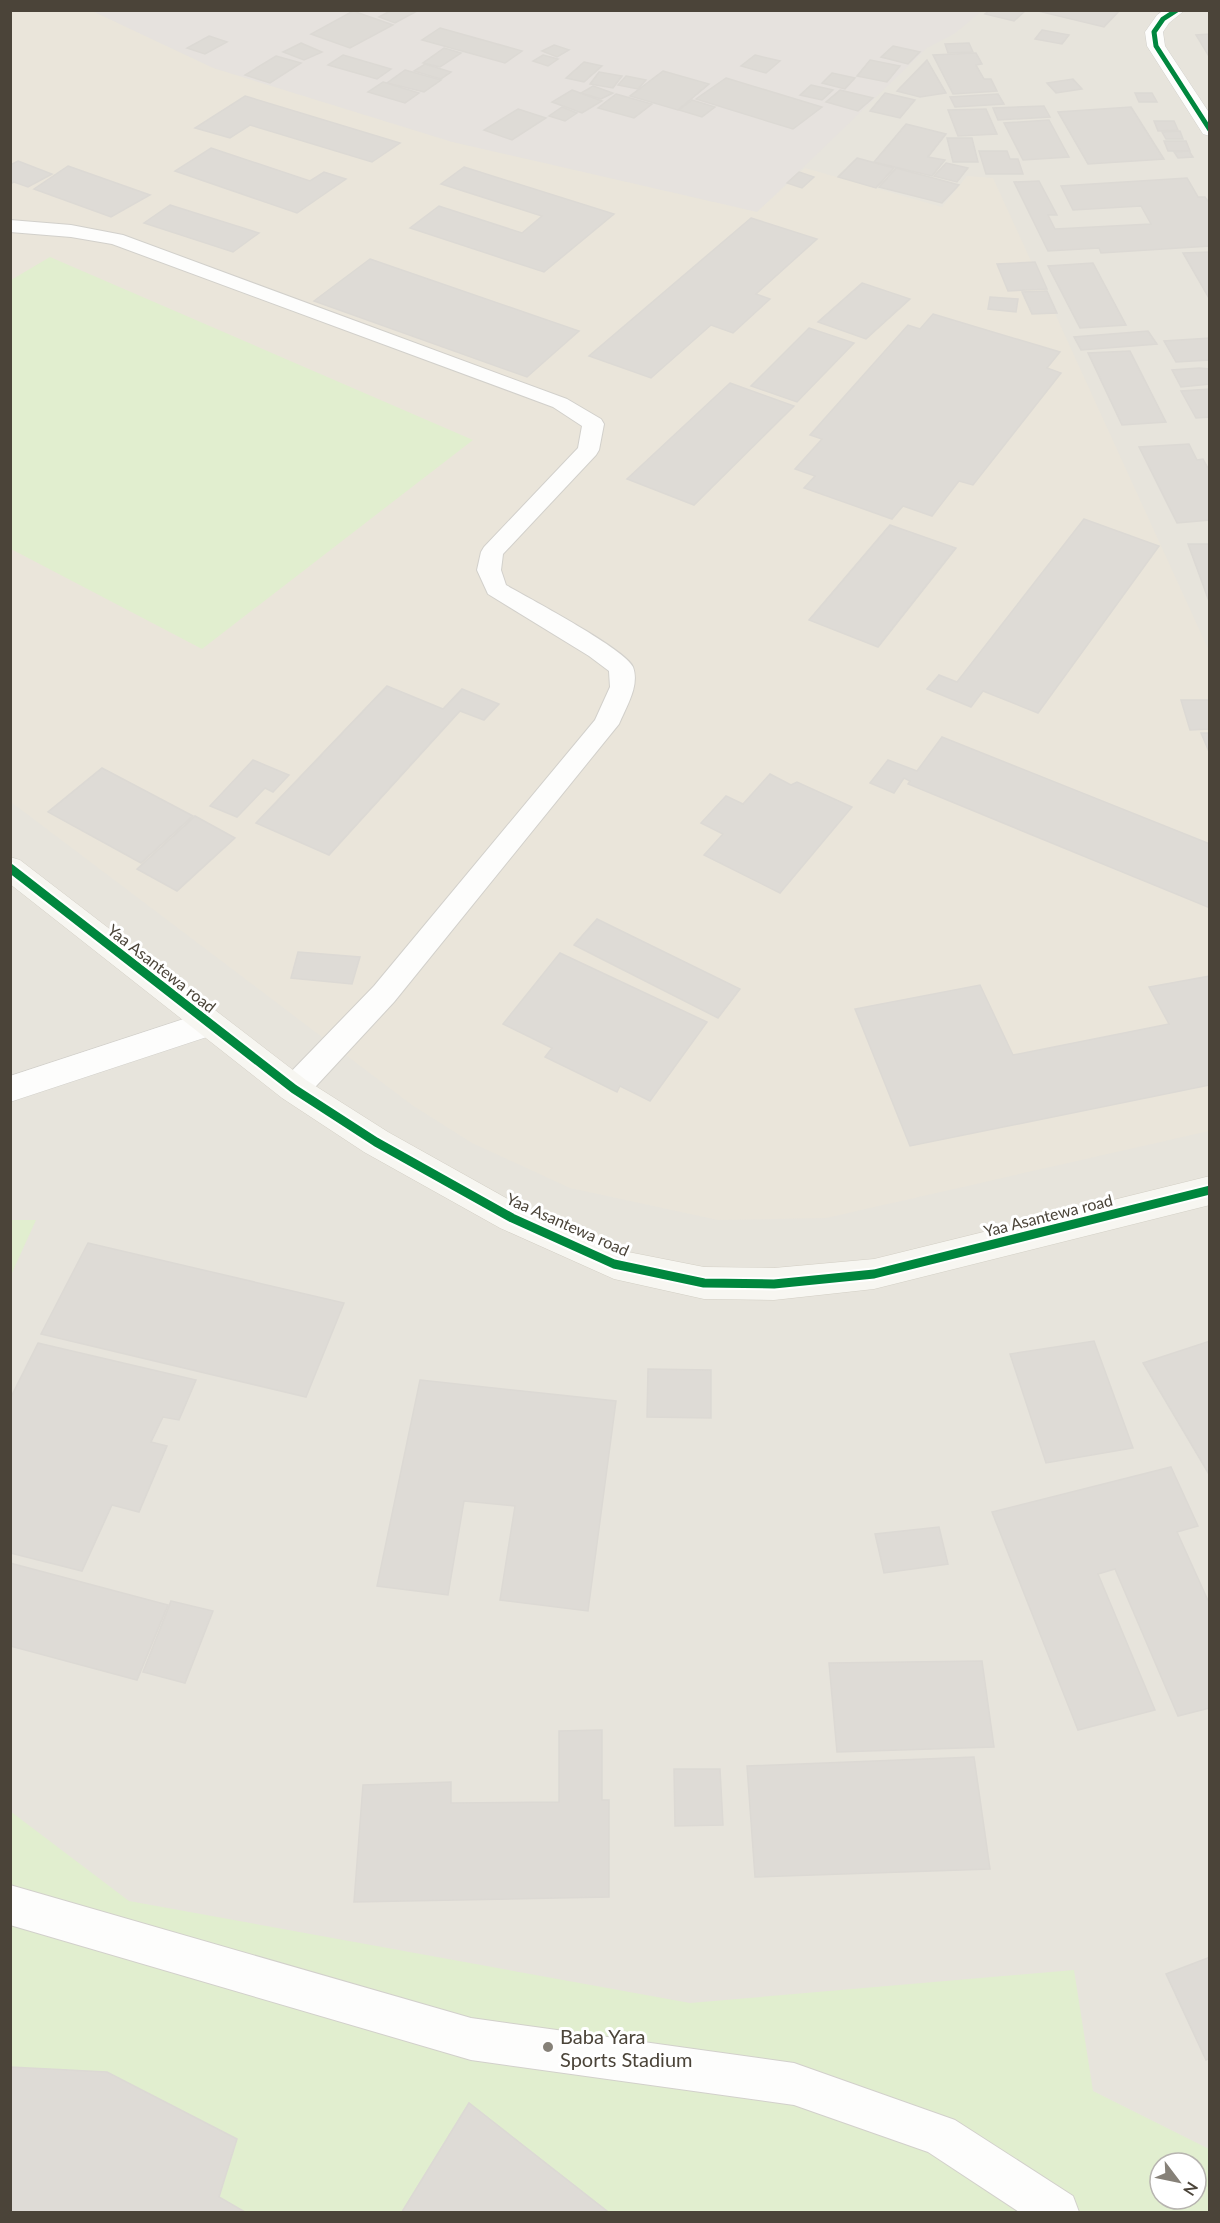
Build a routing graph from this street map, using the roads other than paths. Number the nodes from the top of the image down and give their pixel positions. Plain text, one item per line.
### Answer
1 (1177, 10) edge
2 (1209, 130) edge
3 (10, 226) edge
4 (10, 868) edge
5 (208, 1024) junction
6 (10, 1089) edge
7 (294, 1089) junction
8 (1209, 1190) edge
9 (10, 1905) edge
10 (1057, 2212) edge

1 - 2 street
3 - 7 lane
4 - 5 street, Yaa Asantewa road
5 - 6 street
5 - 7 street, Yaa Asantewa road
7 - 8 street, Yaa Asantewa road
9 - 10 lane

